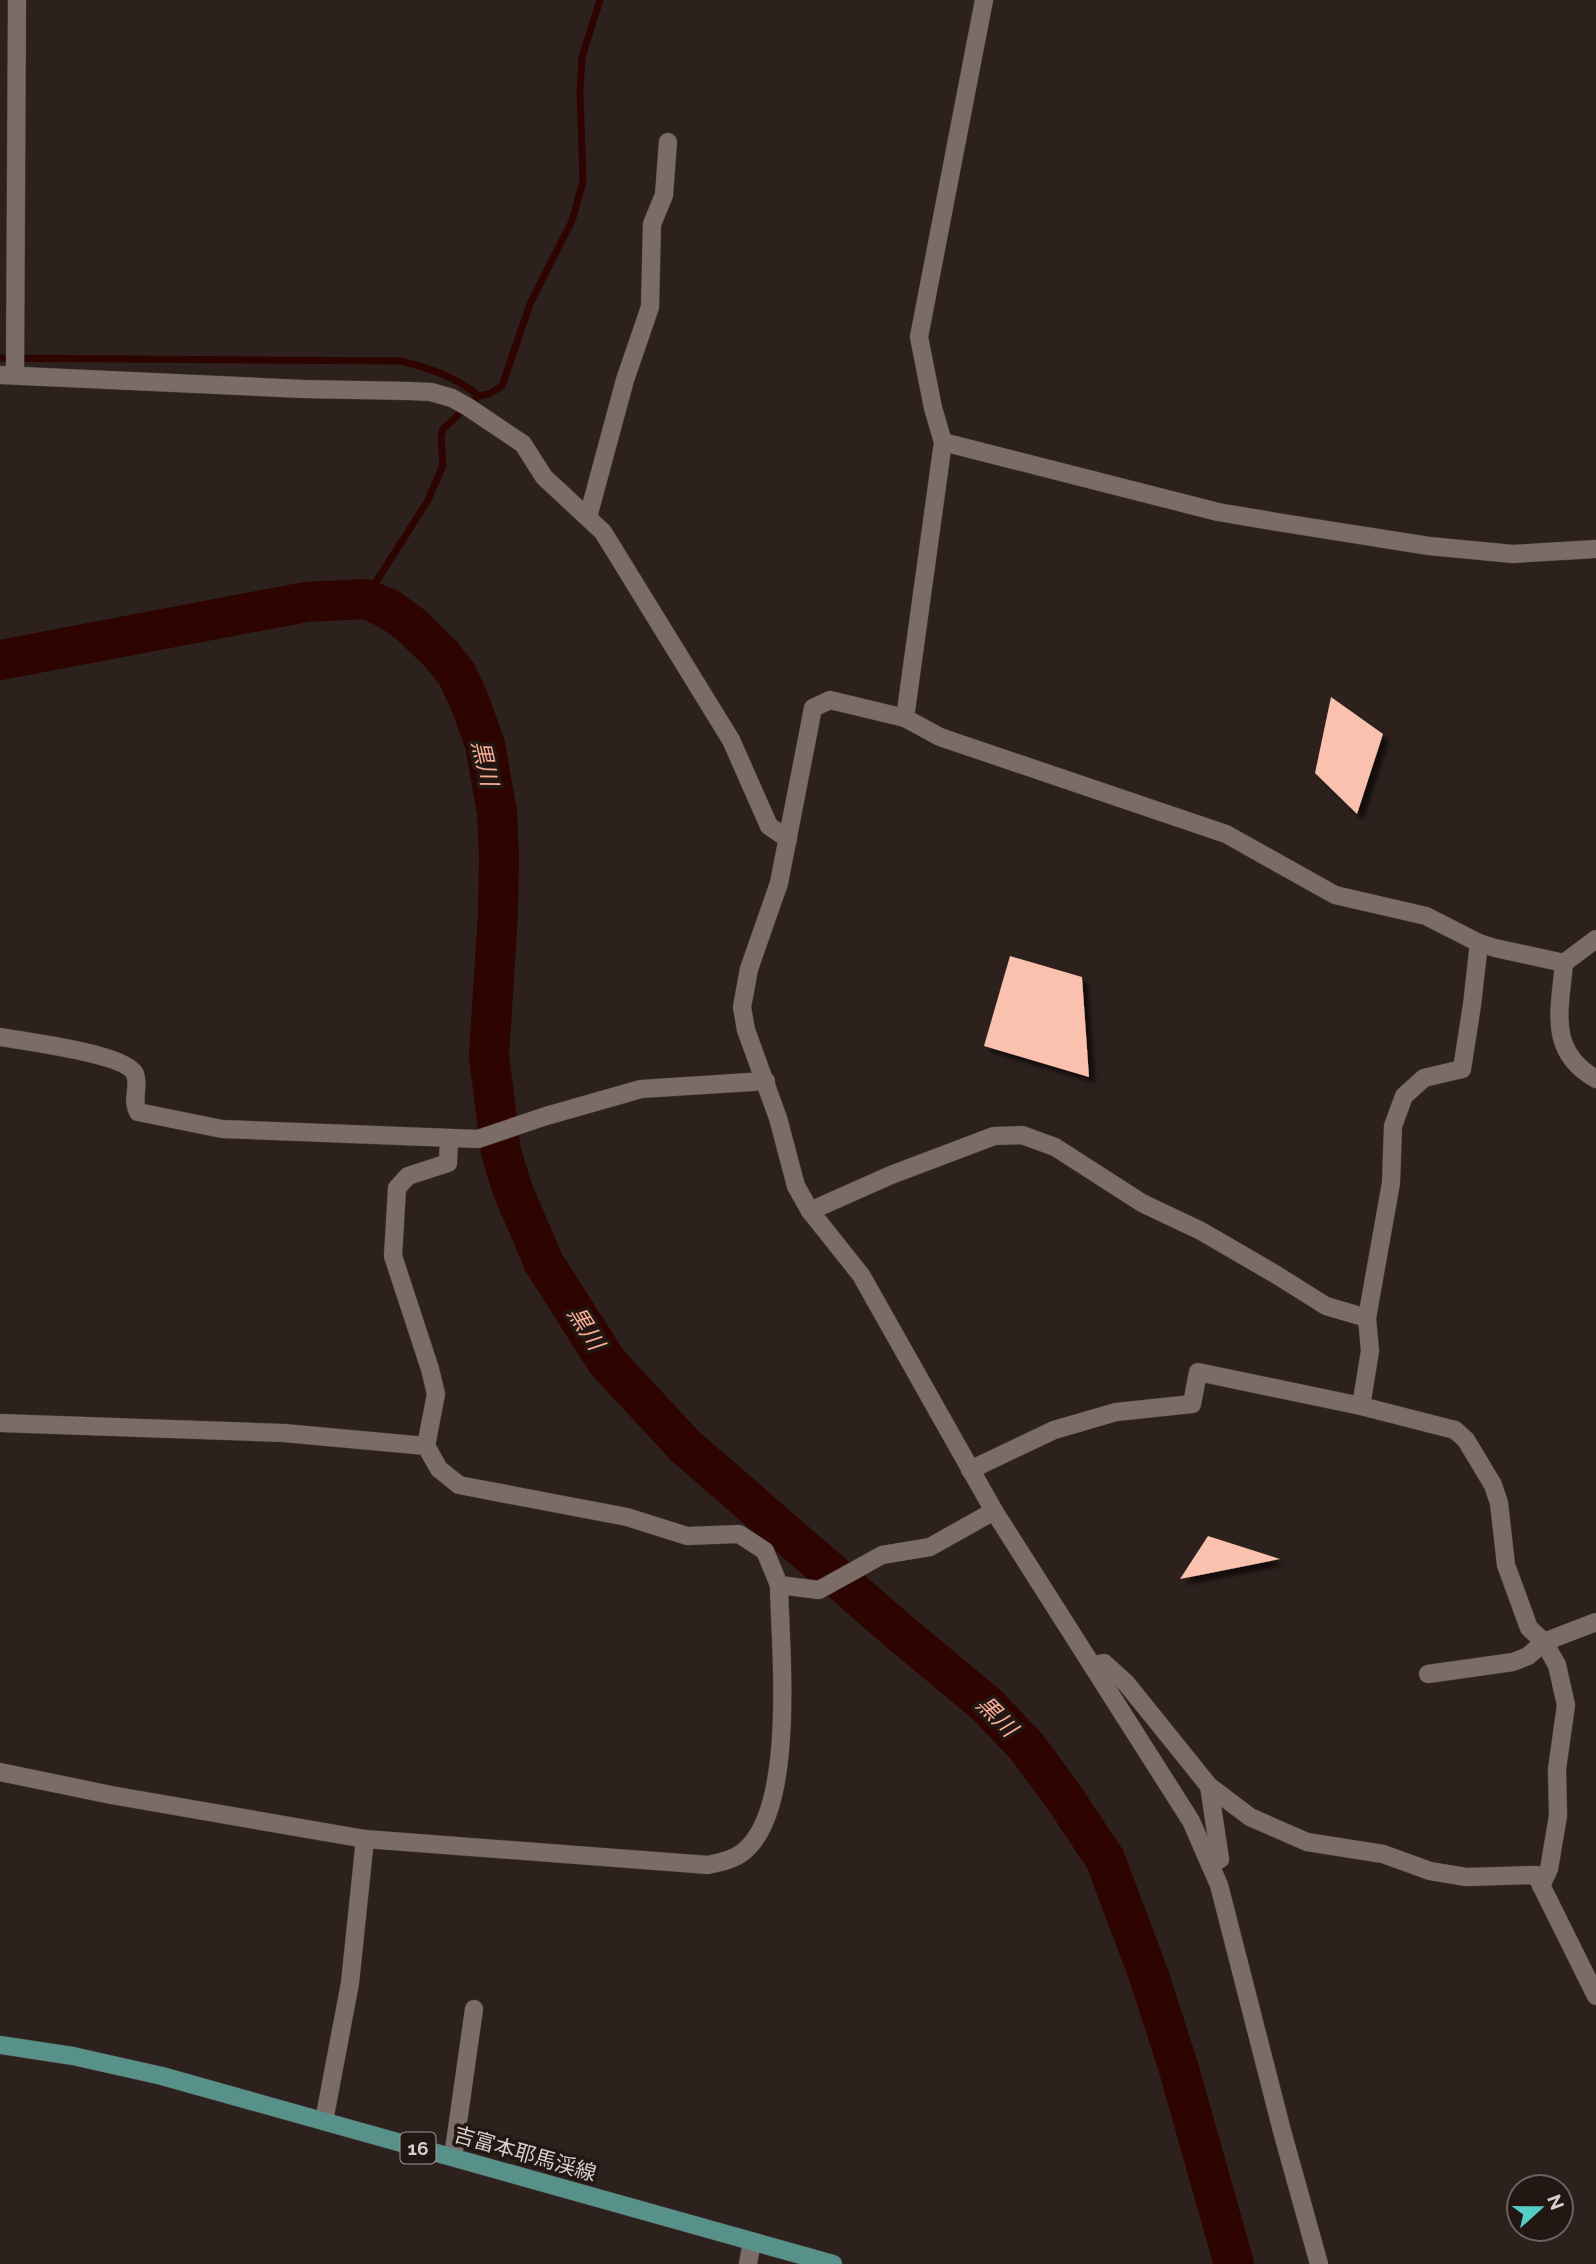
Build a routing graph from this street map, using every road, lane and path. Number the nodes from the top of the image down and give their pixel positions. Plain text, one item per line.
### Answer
1 (17, 0) edge
2 (984, 0) edge
3 (8, 20) edge
4 (668, 142) dead end
5 (7, 375) edge
6 (943, 442) junction
7 (588, 517) junction
8 (1596, 549) edge
9 (905, 718) junction
10 (788, 839) junction
11 (1596, 939) edge
12 (1479, 943) junction
13 (1564, 963) junction
14 (0, 1037) edge
15 (1596, 1079) edge
16 (766, 1081) junction
17 (449, 1138) junction
18 (810, 1211) junction
19 (1367, 1318) junction
20 (1361, 1406) junction
21 (0, 1423) edge
22 (426, 1446) junction
23 (970, 1470) junction
24 (994, 1511) junction
25 (779, 1585) junction
26 (1596, 1622) edge
27 (1544, 1642) junction
28 (1093, 1665) junction
29 (1428, 1674) dead end
30 (0, 1772) edge
31 (1209, 1786) junction
32 (365, 1839) junction
33 (1210, 1865) junction
34 (1542, 1886) junction
35 (1596, 1996) edge
36 (474, 2009) dead end
37 (0, 2045) edge
38 (324, 2121) junction
39 (453, 2157) junction
40 (752, 2241) junction
41 (748, 2264) edge
42 (833, 2264) edge
43 (1319, 2264) edge

1 - 3 street
2 - 6 street
3 - 5 street
4 - 7 street
5 - 7 street
6 - 8 street
6 - 9 street
7 - 10 street
9 - 10 street
9 - 12 street
10 - 16 street
11 - 13 street
12 - 13 street
12 - 19 street
13 - 15 street
14 - 17 street
16 - 17 street
16 - 18 street
17 - 22 street
18 - 19 street
18 - 23 street
19 - 20 street
20 - 23 street
20 - 27 street
21 - 22 street
22 - 25 street
23 - 24 street
24 - 25 street
24 - 28 street
25 - 32 street
26 - 27 street
27 - 29 street
27 - 34 street
28 - 31 street
28 - 33 street
30 - 32 street
31 - 33 street
31 - 34 street
32 - 38 street
33 - 43 street
34 - 35 street
36 - 39 street
37 - 38 main road, 吉富本耶馬渓線 / 16
38 - 39 main road, 吉富本耶馬渓線 / 16
39 - 40 main road, 吉富本耶馬渓線 / 16
40 - 41 street
40 - 42 main road, 吉富本耶馬渓線 / 16

